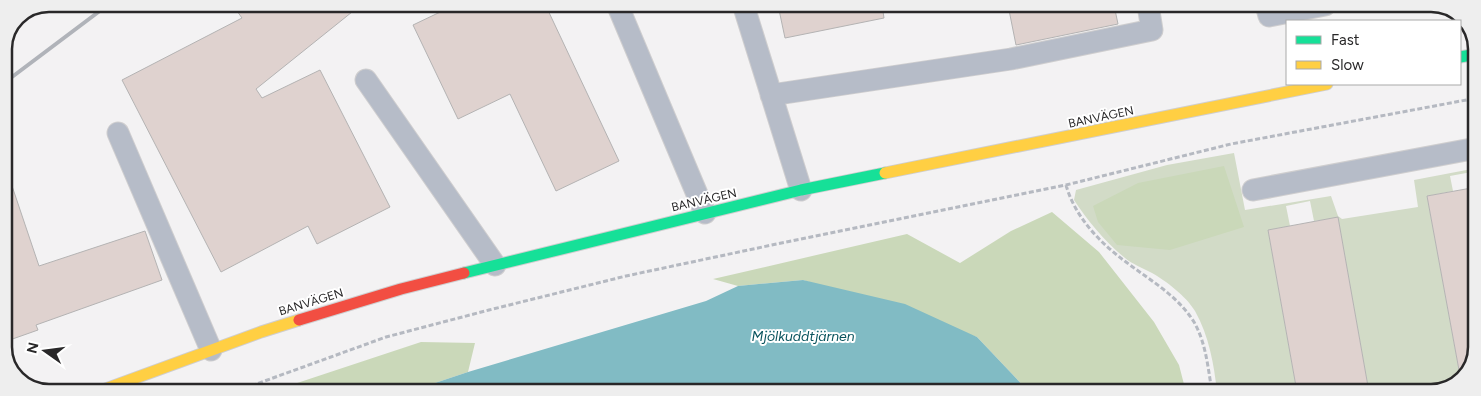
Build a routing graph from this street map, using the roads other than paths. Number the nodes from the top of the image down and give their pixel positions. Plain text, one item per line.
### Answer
1 (621, 13) edge
2 (746, 13) edge
3 (1149, 13) edge
4 (1268, 13) edge
5 (1284, 13) edge
6 (366, 80) dead end
7 (1322, 85) edge
8 (772, 95) junction
9 (118, 133) dead end
10 (1468, 150) edge
11 (801, 190) junction
12 (1252, 190) dead end
13 (705, 213) junction
14 (495, 265) junction
15 (211, 350) junction
16 (119, 384) edge

1 - 13 lane
2 - 8 lane
3 - 8 lane
4 - 5 lane
6 - 14 lane
7 - 11 street, BANVÄGEN
8 - 11 lane
9 - 15 lane
10 - 12 lane
11 - 13 street, BANVÄGEN
13 - 14 street, BANVÄGEN
14 - 15 street, BANVÄGEN
15 - 16 street, BANVÄGEN

